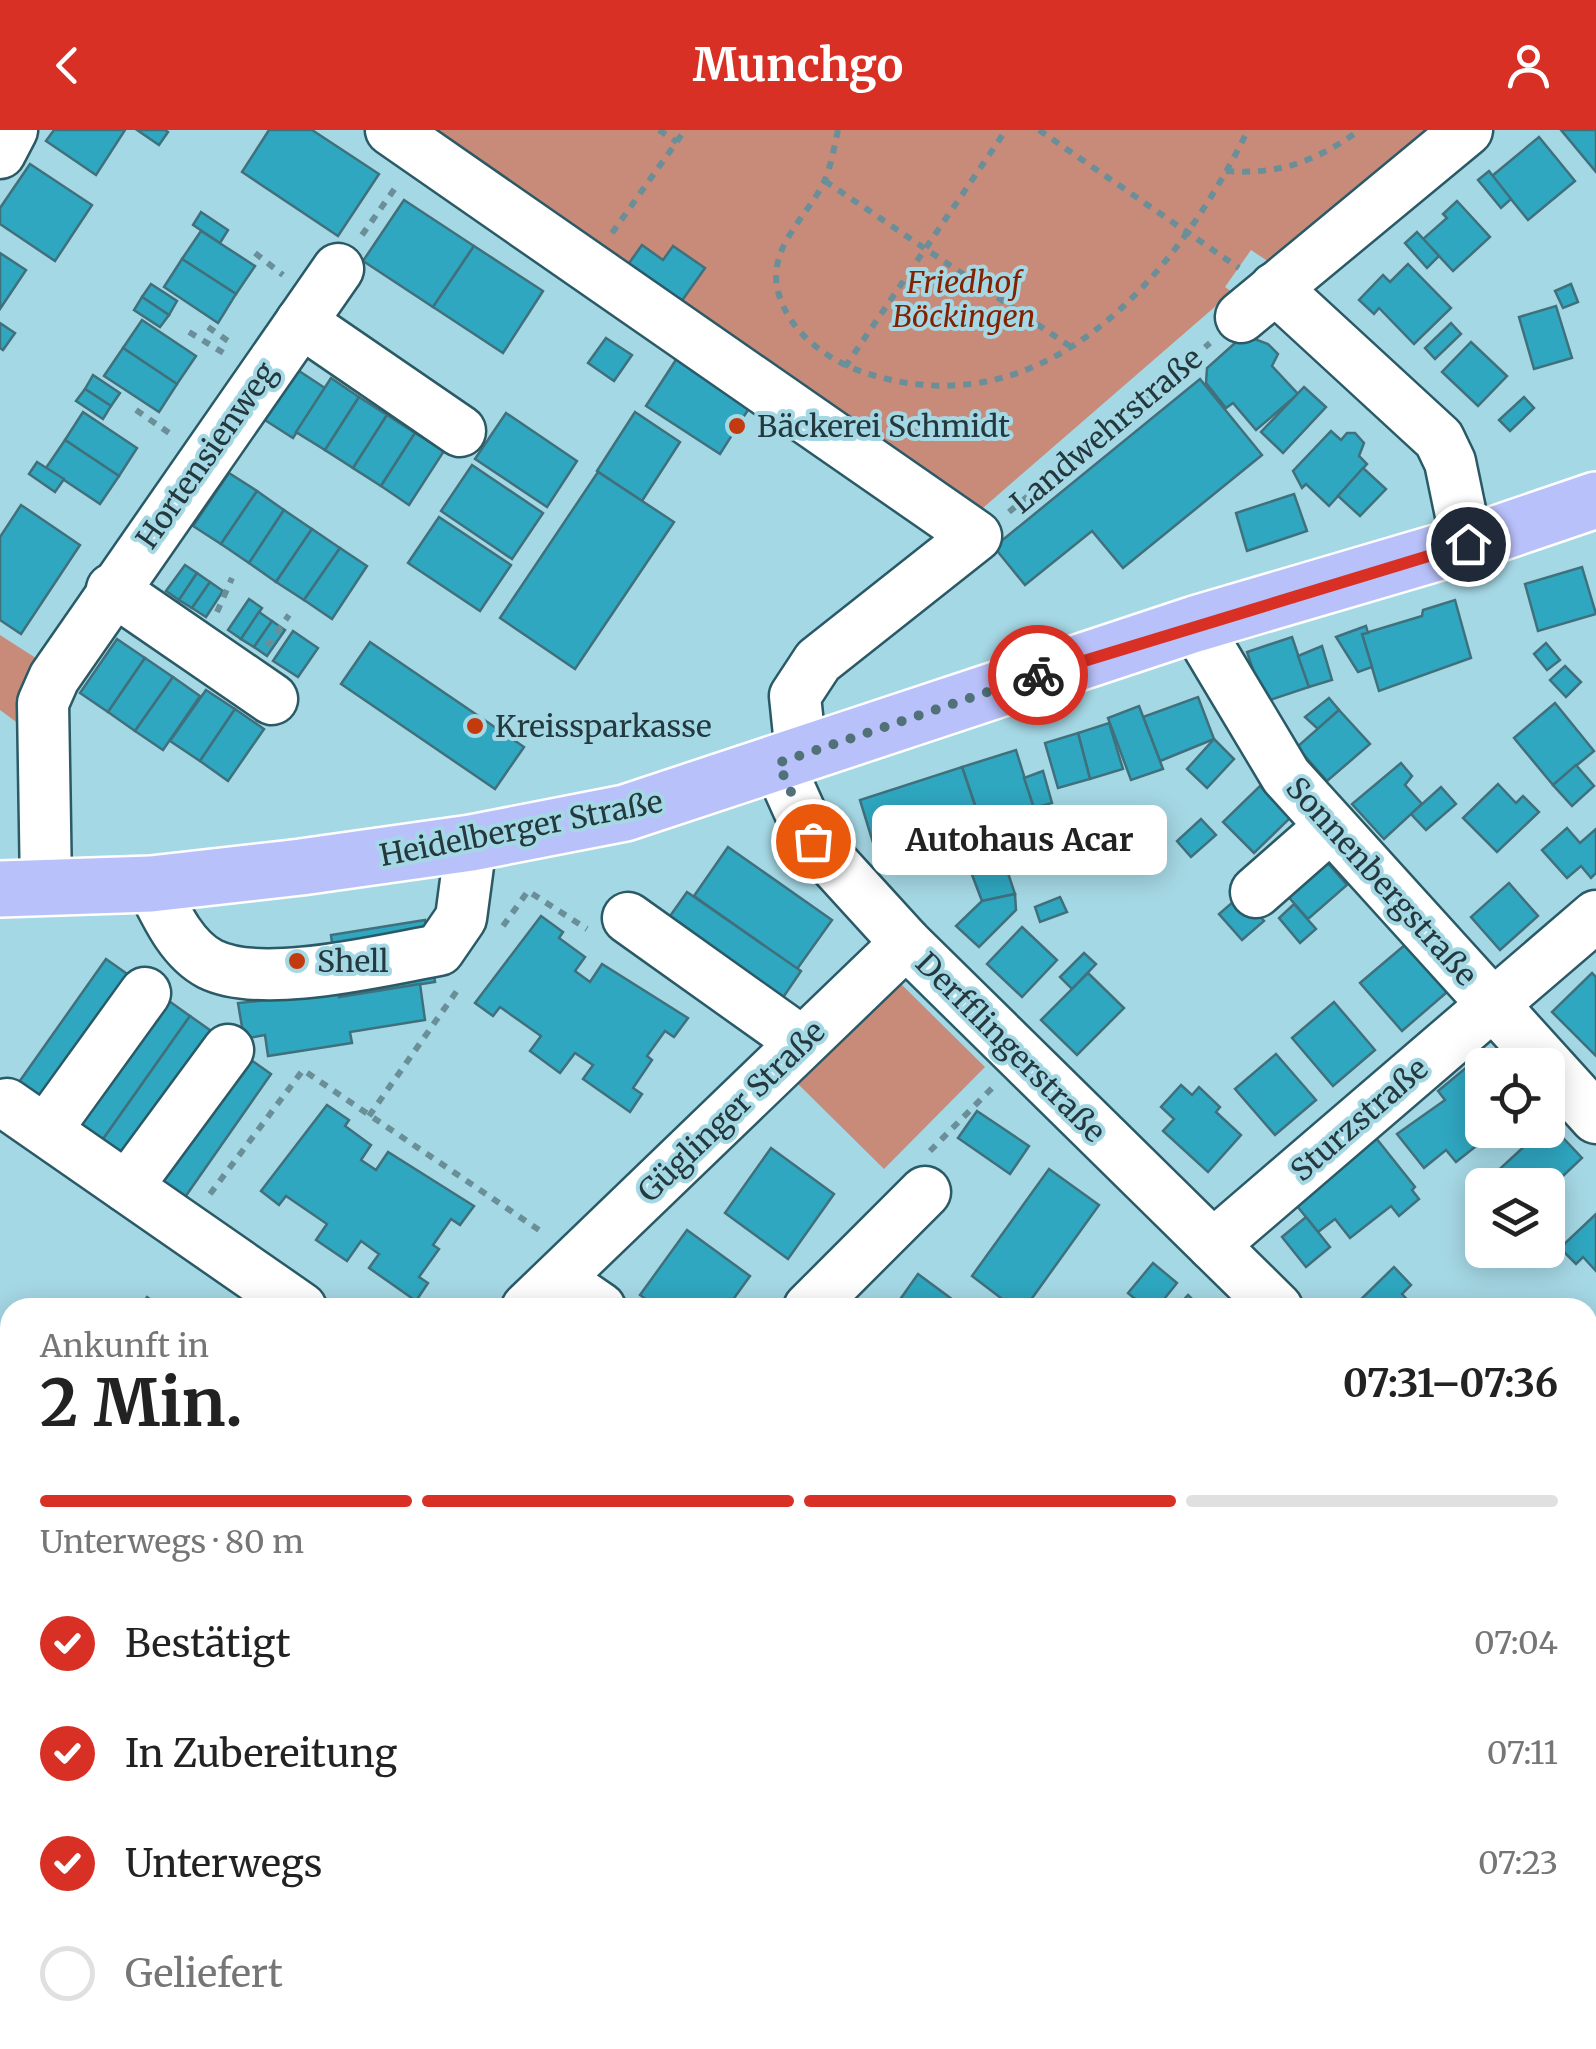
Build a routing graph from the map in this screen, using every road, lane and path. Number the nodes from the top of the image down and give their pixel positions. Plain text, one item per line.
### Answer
1 (12, 130) edge
2 (659, 130) edge
3 (685, 130) edge
4 (838, 130) edge
5 (1006, 130) edge
6 (1039, 130) edge
7 (1248, 130) edge
8 (1360, 130) edge
9 (1467, 130) edge
10 (406, 141) edge
11 (676, 142) junction
12 (0, 153) edge
13 (1226, 171) junction
14 (825, 181) junction
15 (1185, 231) junction
16 (925, 249) junction
17 (588, 266) junction
18 (338, 268) joint
19 (1258, 302) junction
20 (301, 322) junction
21 (1074, 349) junction
22 (845, 367) junction
23 (460, 431) dead end
24 (1596, 500) edge
25 (976, 536) junction
26 (1468, 544) junction
27 (112, 589) junction
28 (1195, 624) junction
29 (272, 699) dead end
30 (789, 758) junction
31 (1330, 827) junction
32 (471, 843) junction
33 (151, 884) junction
34 (23, 888) edge
35 (1256, 892) dead end
36 (1596, 916) edge
37 (628, 918) joint
38 (494, 939) dead end
39 (906, 943) junction
40 (471, 972) dead end
41 (145, 993) dead end
42 (1493, 1004) junction
43 (802, 1042) junction
44 (228, 1050) dead end
45 (1021, 1059) junction
46 (369, 1116) junction
47 (1596, 1118) edge
48 (128, 1187) junction
49 (926, 1192) joint
50 (185, 1227) junction
51 (1214, 1244) junction
52 (555, 1281) edge
53 (287, 1298) edge
54 (583, 1298) edge
55 (819, 1298) edge
56 (1267, 1298) edge

1 - 12 street
2 - 11 path
3 - 11 path
4 - 14 path
5 - 16 path
6 - 15 path
7 - 13 path
8 - 13 path
9 - 19 street
10 - 17 street
10 - 18 path
11 - 17 path
13 - 15 path
14 - 16 path
14 - 22 path
15 - 19 path
15 - 21 path
16 - 21 path
16 - 22 path
17 - 25 street
18 - 20 street, Hortensienweg
19 - 25 path, Landwehrstraße
19 - 26 street
20 - 23 street
20 - 27 street, Hortensienweg
21 - 22 path
24 - 26 main road, Heidelberger Straße
25 - 30 street
26 - 28 main road, Heidelberger Straße
27 - 29 street
27 - 34 street, Hortensienweg
28 - 30 main road, Heidelberger Straße
28 - 31 street, Sonnenbergstraße
30 - 32 main road, Heidelberger Straße
30 - 39 street, Derfflingerstraße
31 - 35 street
31 - 42 street, Sonnenbergstraße
32 - 33 main road, Heidelberger Straße
32 - 33 street
33 - 34 main road, Heidelberger Straße
36 - 42 street, Sturzstraße
37 - 38 path
37 - 43 street
39 - 43 street, Güglinger Straße
39 - 45 street, Derfflingerstraße
40 - 46 path
41 - 48 street
42 - 47 street, Sonnenbergstraße
42 - 51 street, Sturzstraße
43 - 52 street, Güglinger Straße
44 - 48 street
45 - 49 path
45 - 51 street, Derfflingerstraße
46 - 50 path
46 - 52 path
48 - 50 street
49 - 55 street
50 - 53 street
51 - 56 street, Derfflingerstraße
52 - 54 street

